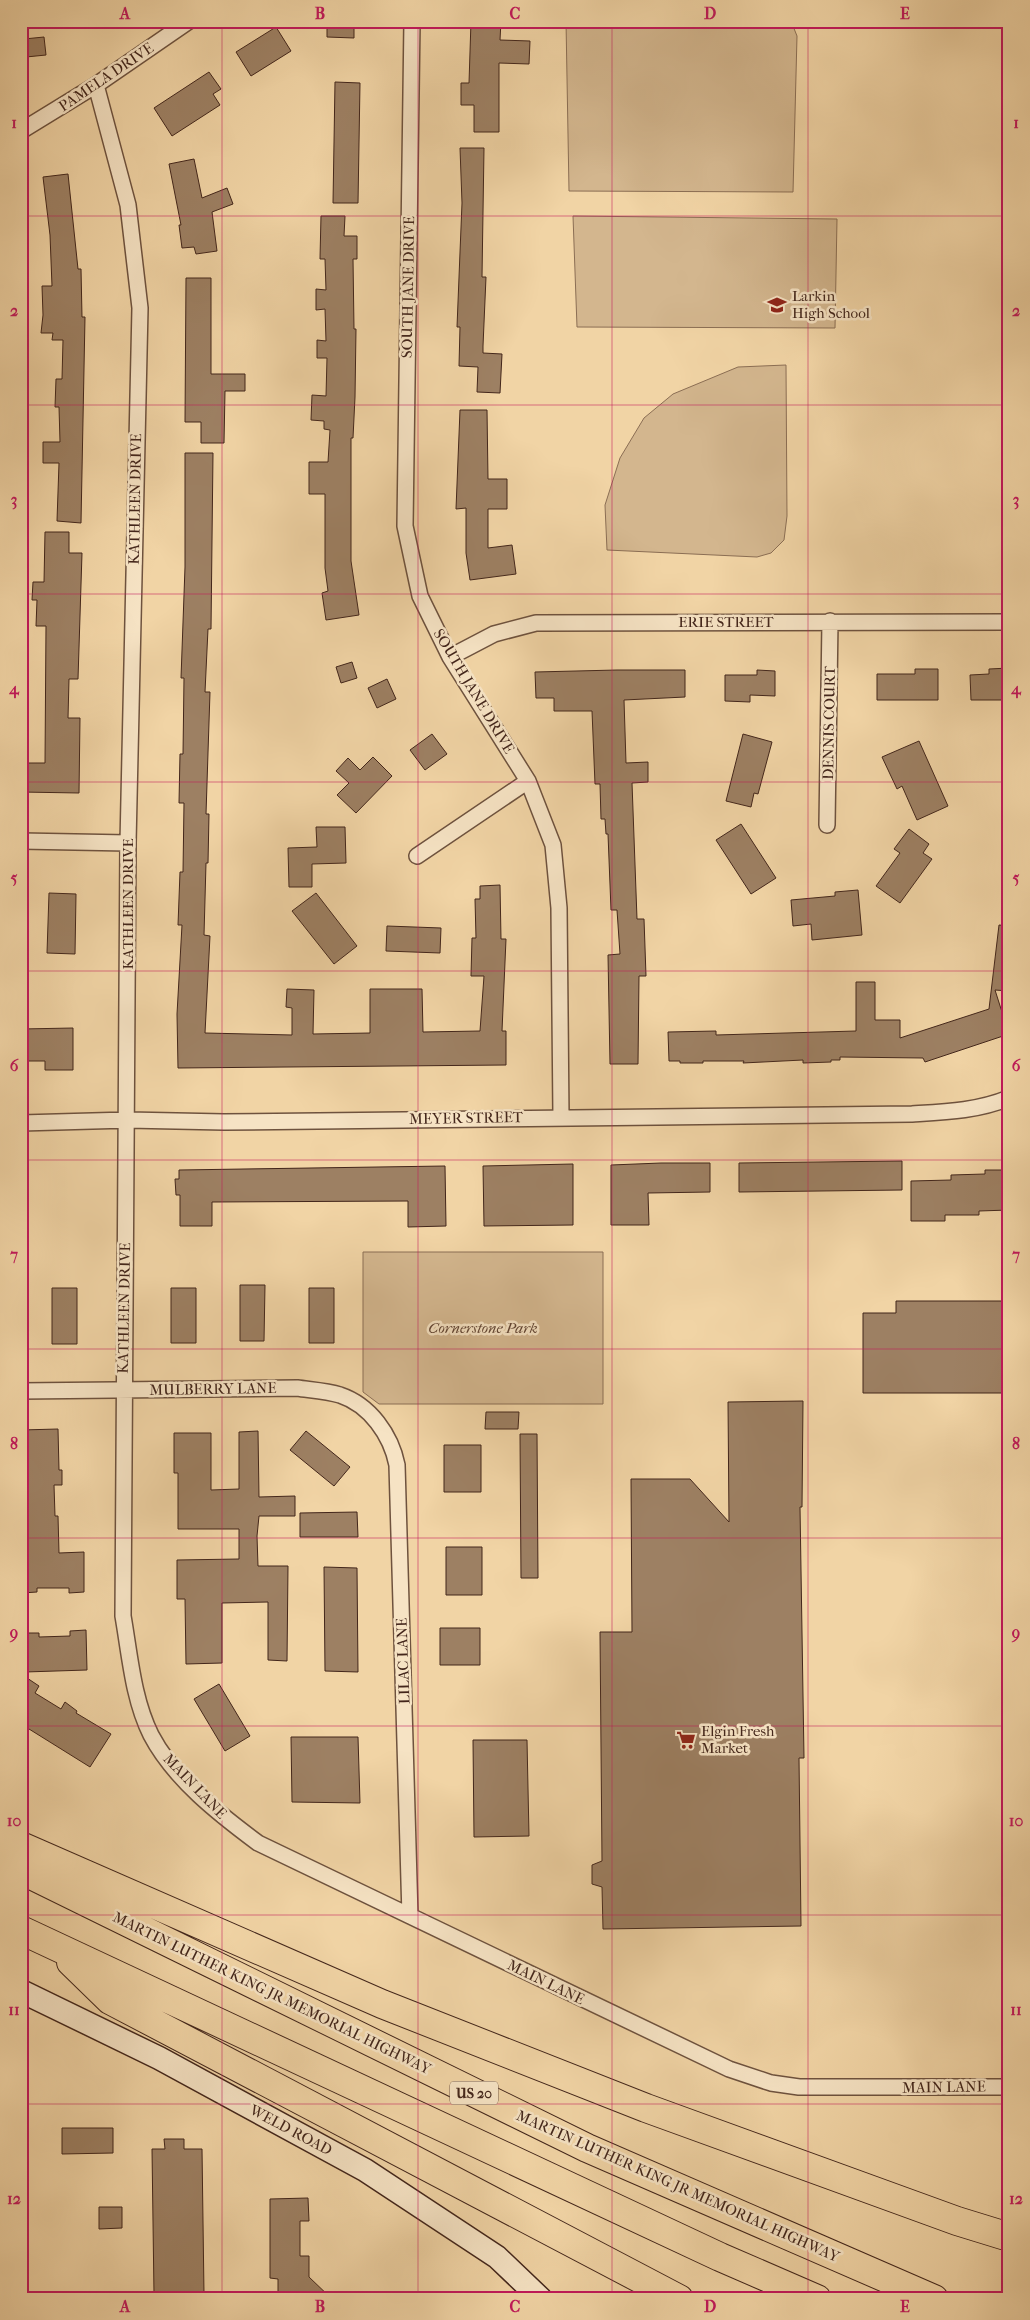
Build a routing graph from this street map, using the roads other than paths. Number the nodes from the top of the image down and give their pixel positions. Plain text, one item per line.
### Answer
1 (189, 21) edge
2 (412, 21) edge
3 (96, 85) junction
4 (21, 131) edge
5 (830, 621) junction
6 (1009, 622) edge
7 (450, 657) junction
8 (528, 781) junction
9 (827, 825) dead end
10 (21, 841) edge
11 (128, 843) junction
12 (417, 856) dead end
13 (1009, 1098) edge
14 (561, 1116) junction
15 (128, 1120) junction
16 (21, 1123) edge
17 (123, 1390) junction
18 (21, 1391) edge
19 (369, 1414) joint
20 (147, 1724) joint
21 (21, 1846) edge
22 (21, 1870) edge
23 (410, 1916) junction
24 (21, 1930) edge
25 (56, 1947) junction
26 (21, 1991) edge
27 (1009, 2087) edge
28 (1009, 2237) edge
29 (541, 2299) edge
30 (679, 2299) edge
31 (818, 2299) edge
32 (934, 2299) edge

1 - 3 street, PAMELA DRIVE
2 - 7 street, SOUTH JANE DRIVE
3 - 4 street, PAMELA DRIVE
3 - 11 street, KATHLEEN DRIVE
5 - 6 street, ERIE STREET
5 - 7 street, ERIE STREET
5 - 9 street, DENNIS COURT
7 - 8 street, SOUTH JANE DRIVE
8 - 12 street
8 - 14 street, SOUTH JANE DRIVE
10 - 11 street
11 - 15 street, KATHLEEN DRIVE
13 - 14 street, MEYER STREET
14 - 15 street, MEYER STREET
15 - 16 street, MEYER STREET
15 - 17 street, KATHLEEN DRIVE
17 - 18 street, MULBERRY LANE
17 - 19 street, MULBERRY LANE
17 - 20 street, KATHLEEN DRIVE
19 - 23 street, LILAC LANE
20 - 23 street, MAIN LANE
21 - 28 highway
22 - 32 highway, MARTIN LUTHER KING JR MEMORIAL HIGHWAY / US 20
23 - 27 street, MAIN LANE
24 - 25 highway
25 - 30 highway
25 - 31 highway
26 - 29 street, WELD ROAD

